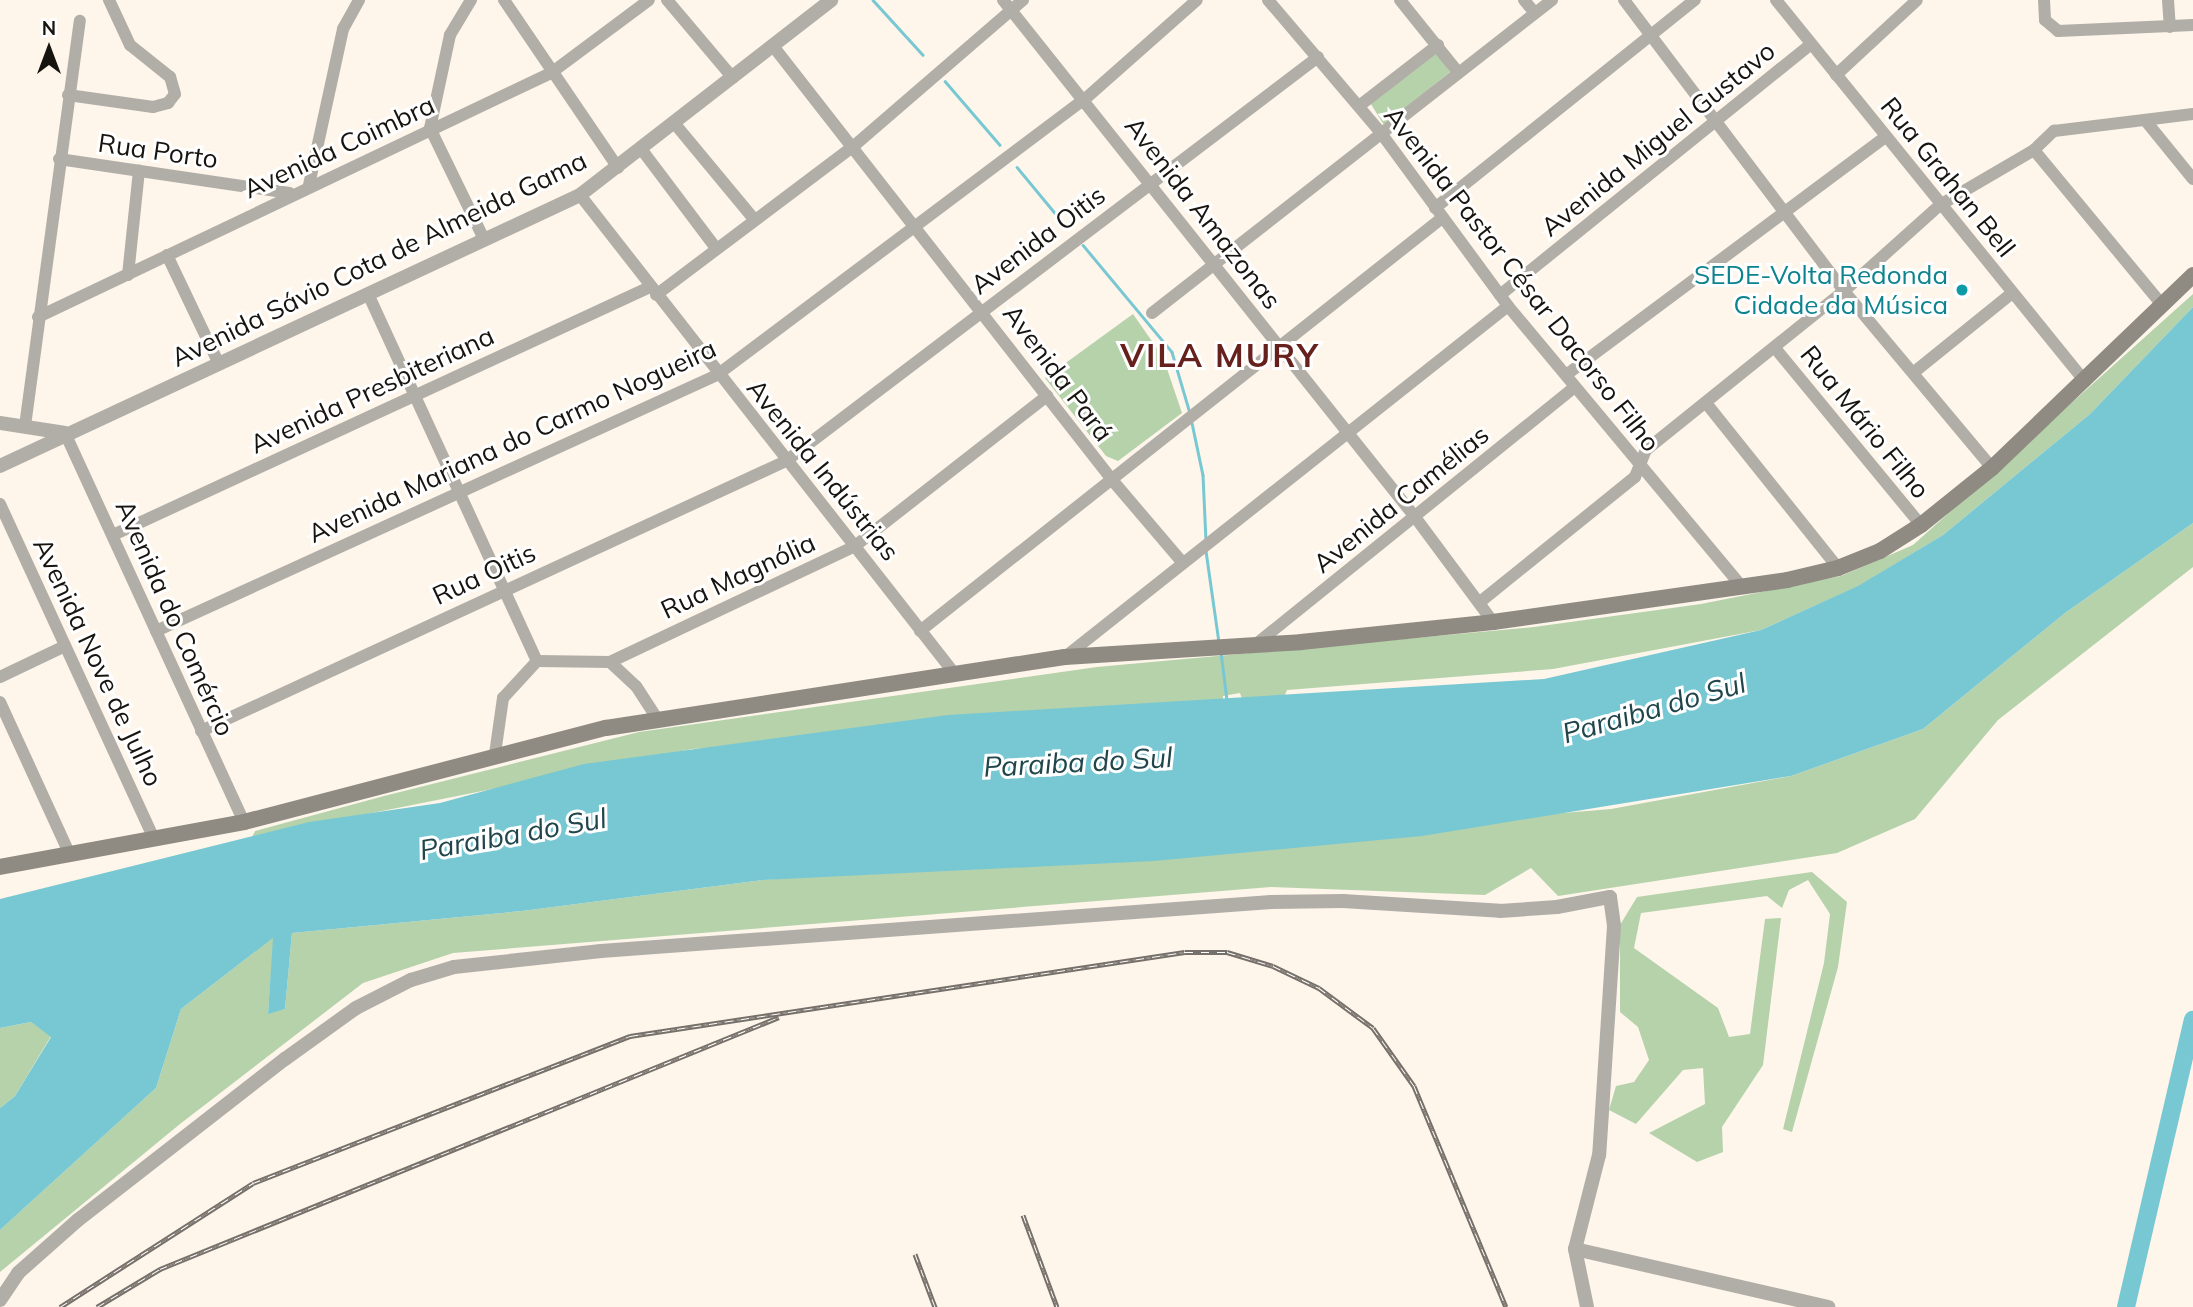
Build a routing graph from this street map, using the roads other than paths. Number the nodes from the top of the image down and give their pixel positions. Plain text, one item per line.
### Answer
1 (109, 0) edge
2 (359, 0) edge
3 (471, 0) edge
4 (504, 0) edge
5 (649, 0) edge
6 (667, 0) edge
7 (831, 0) edge
8 (1023, 0) edge
9 (1197, 0) edge
10 (1268, 0) edge
11 (1400, 0) edge
12 (1524, 0) edge
13 (1552, 0) edge
14 (1624, 0) edge
15 (1695, 0) edge
16 (1776, 0) edge
17 (1917, 0) edge
18 (2044, 0) edge
19 (2168, 0) edge
20 (1007, 5) edge
21 (1535, 13) junction
22 (80, 21) dead end
23 (2193, 25) edge
24 (2169, 27) junction
25 (1650, 34) junction
26 (773, 46) junction
27 (1438, 46) junction
28 (1810, 46) junction
29 (1318, 57) junction
30 (1458, 71) junction
31 (551, 73) junction
32 (1836, 75) junction
33 (733, 78) junction
34 (68, 95) junction
35 (1085, 99) junction
36 (1359, 106) junction
37 (2193, 114) edge
38 (2145, 120) junction
39 (675, 124) junction
40 (1714, 124) junction
41 (430, 128) junction
42 (1381, 132) junction
43 (1885, 136) junction
44 (855, 145) junction
45 (642, 150) junction
46 (2034, 150) junction
47 (59, 159) junction
48 (618, 168) junction
49 (139, 171) junction
50 (2193, 179) edge
51 (1151, 183) junction
52 (309, 185) junction
53 (291, 194) junction
54 (580, 195) junction
55 (1940, 205) junction
56 (1783, 209) junction
57 (1439, 213) junction
58 (753, 218) junction
59 (914, 224) junction
60 (484, 239) junction
61 (715, 247) junction
62 (166, 255) junction
63 (1213, 264) junction
64 (128, 275) junction
65 (2193, 275) edge
66 (1844, 290) junction
67 (653, 291) junction
68 (2012, 293) junction
69 (369, 296) junction
70 (1504, 300) junction
71 (2162, 305) junction
72 (981, 310) junction
73 (1152, 313) dead end
74 (38, 317) junction
75 (1775, 348) junction
76 (1280, 350) junction
77 (219, 364) junction
78 (1913, 373) junction
79 (718, 375) junction
80 (1566, 375) junction
81 (2085, 382) junction
82 (1575, 387) junction
83 (413, 396) junction
84 (1047, 396) junction
85 (1706, 403) junction
86 (0, 423) edge
87 (25, 426) junction
88 (1346, 430) junction
89 (65, 433) junction
90 (786, 461) junction
91 (0, 466) edge
92 (1992, 468) junction
93 (1640, 470) junction
94 (1113, 481) junction
95 (457, 491) junction
96 (0, 504) edge
97 (1415, 517) junction
98 (1921, 525) junction
99 (113, 535) junction
100 (855, 546) junction
101 (1181, 561) junction
102 (1838, 568) junction
103 (1741, 586) junction
104 (502, 590) junction
105 (1480, 602) junction
106 (1493, 622) junction
107 (156, 631) junction
108 (920, 631) junction
109 (1255, 645) junction
110 (65, 646) junction
111 (1065, 657) junction
112 (537, 661) junction
113 (610, 662) junction
114 (954, 673) junction
115 (0, 677) edge
116 (0, 702) edge
117 (659, 720) junction
118 (201, 731) junction
119 (495, 754) junction
120 (244, 822) junction
121 (154, 839) junction
122 (70, 855) junction
123 (0, 867) edge
124 (1575, 1250) junction
125 (0, 1300) edge
126 (1587, 1307) edge
127 (1828, 1307) edge

1 - 34 street
2 - 52 street
3 - 41 street
4 - 31 street
5 - 31 street, Avenida Coimbra
6 - 33 street
7 - 26 street, Avenida Sávio Cota de Almeida Gama
8 - 20 street, Avenida Presbiteriana
9 - 35 street, Avenida Mariana do Carmo Nogueira
10 - 29 street, Avenida Pastor César Dacorso Filho
11 - 27 street
12 - 21 street
13 - 21 street
14 - 25 street
15 - 25 street
16 - 28 street, Rua Grahan Bell
17 - 32 street
18 - 24 street
19 - 24 street
20 - 35 street, Avenida Amazonas
20 - 44 street, Avenida Presbiteriana
21 - 30 street
22 - 34 street
23 - 24 street
25 - 40 street
25 - 57 street
26 - 33 street, Avenida Sávio Cota de Almeida Gama
26 - 44 street, Avenida Pará
27 - 30 street
27 - 36 street
28 - 32 street, Rua Grahan Bell
28 - 40 street, Avenida Miguel Gustavo
29 - 36 street, Avenida Pastor César Dacorso Filho
29 - 51 street, Avenida Oitis
30 - 42 street
31 - 41 street, Avenida Coimbra
31 - 48 street
32 - 43 street, Rua Grahan Bell
33 - 39 street, Avenida Sávio Cota de Almeida Gama
34 - 47 street
35 - 51 street, Avenida Amazonas
35 - 59 street, Avenida Mariana do Carmo Nogueira
36 - 42 street, Avenida Pastor César Dacorso Filho
37 - 38 street
38 - 46 street
38 - 50 street
39 - 45 street, Avenida Sávio Cota de Almeida Gama
39 - 58 street
40 - 56 street
40 - 70 street, Avenida Miguel Gustavo
41 - 52 street, Avenida Coimbra
41 - 60 street
42 - 57 street, Avenida Pastor César Dacorso Filho
42 - 63 street
43 - 55 street, Rua Grahan Bell
43 - 56 street
44 - 58 street, Avenida Presbiteriana
44 - 59 street, Avenida Pará
45 - 48 street, Avenida Sávio Cota de Almeida Gama
45 - 61 street
46 - 55 street
46 - 71 street
47 - 49 street, Rua Porto
47 - 74 street
48 - 54 street, Avenida Sávio Cota de Almeida Gama
49 - 53 street, Rua Porto
49 - 64 street
51 - 63 street, Avenida Amazonas
51 - 72 street, Avenida Oitis
52 - 53 street, Avenida Coimbra
53 - 62 street, Avenida Coimbra
54 - 60 street, Avenida Sávio Cota de Almeida Gama
54 - 67 street, Avenida Indústrias
55 - 66 street
55 - 68 street, Rua Grahan Bell
56 - 66 street
56 - 80 street
57 - 70 street, Avenida Pastor César Dacorso Filho
57 - 76 street
58 - 61 street, Avenida Presbiteriana
59 - 72 street, Avenida Pará
59 - 79 street, Avenida Mariana do Carmo Nogueira
60 - 69 street, Avenida Sávio Cota de Almeida Gama
61 - 67 street, Avenida Presbiteriana
62 - 64 street, Avenida Coimbra
62 - 77 street
63 - 73 street
63 - 76 street, Avenida Amazonas
64 - 74 street, Avenida Coimbra
65 - 71 main road
66 - 75 street
66 - 78 street
67 - 79 street, Avenida Indústrias
67 - 83 street, Avenida Presbiteriana
68 - 78 street
68 - 81 street, Rua Grahan Bell
69 - 77 street, Avenida Sávio Cota de Almeida Gama
69 - 83 street
70 - 80 street, Avenida Pastor César Dacorso Filho
70 - 88 street, Avenida Miguel Gustavo
71 - 81 main road
72 - 84 street, Avenida Pará
72 - 90 street, Avenida Oitis
74 - 87 street
75 - 85 street
75 - 98 street, Rua Mário Filho
76 - 88 street, Avenida Amazonas
76 - 94 street
77 - 89 street, Avenida Sávio Cota de Almeida Gama
78 - 92 street
79 - 90 street, Avenida Indústrias
79 - 95 street, Avenida Mariana do Carmo Nogueira
80 - 82 street, Avenida Pastor César Dacorso Filho
81 - 92 main road
82 - 93 street, Avenida Pastor César Dacorso Filho
82 - 97 street, Avenida Camélias
83 - 95 street
83 - 99 street, Avenida Presbiteriana
84 - 94 street, Avenida Pará
84 - 100 street, Rua Magnólia
85 - 93 street
85 - 102 street
86 - 87 street
87 - 89 street
88 - 97 street, Avenida Amazonas
88 - 101 street, Avenida Miguel Gustavo
89 - 91 street, Avenida Sávio Cota de Almeida Gama
89 - 99 street, Avenida do Comércio
90 - 100 street, Avenida Indústrias
90 - 104 street, Rua Oitis
92 - 98 main road
93 - 103 street, Avenida Pastor César Dacorso Filho
93 - 105 street
94 - 101 street, Avenida Pará
94 - 108 street
95 - 104 street
95 - 107 street, Avenida Mariana do Carmo Nogueira
96 - 110 street, Avenida Nove de Julho
97 - 105 street, Avenida Amazonas
97 - 109 street, Avenida Camélias
98 - 102 main road
99 - 107 street, Avenida do Comércio
100 - 108 street, Avenida Indústrias
100 - 113 street, Rua Magnólia
101 - 111 street
102 - 103 main road
103 - 106 main road
104 - 112 street
104 - 118 street, Rua Oitis
105 - 106 street, Avenida Amazonas
106 - 109 main road
107 - 118 street, Avenida do Comércio
108 - 114 street, Avenida Indústrias
109 - 111 main road
110 - 115 street
110 - 121 street, Avenida Nove de Julho
111 - 114 main road
112 - 113 street
112 - 119 street
113 - 117 street
114 - 117 main road
116 - 122 street
117 - 119 main road
118 - 120 street, Avenida do Comércio
119 - 120 main road
120 - 121 main road
121 - 122 main road
122 - 123 main road
124 - 125 street
124 - 126 street
124 - 127 street

